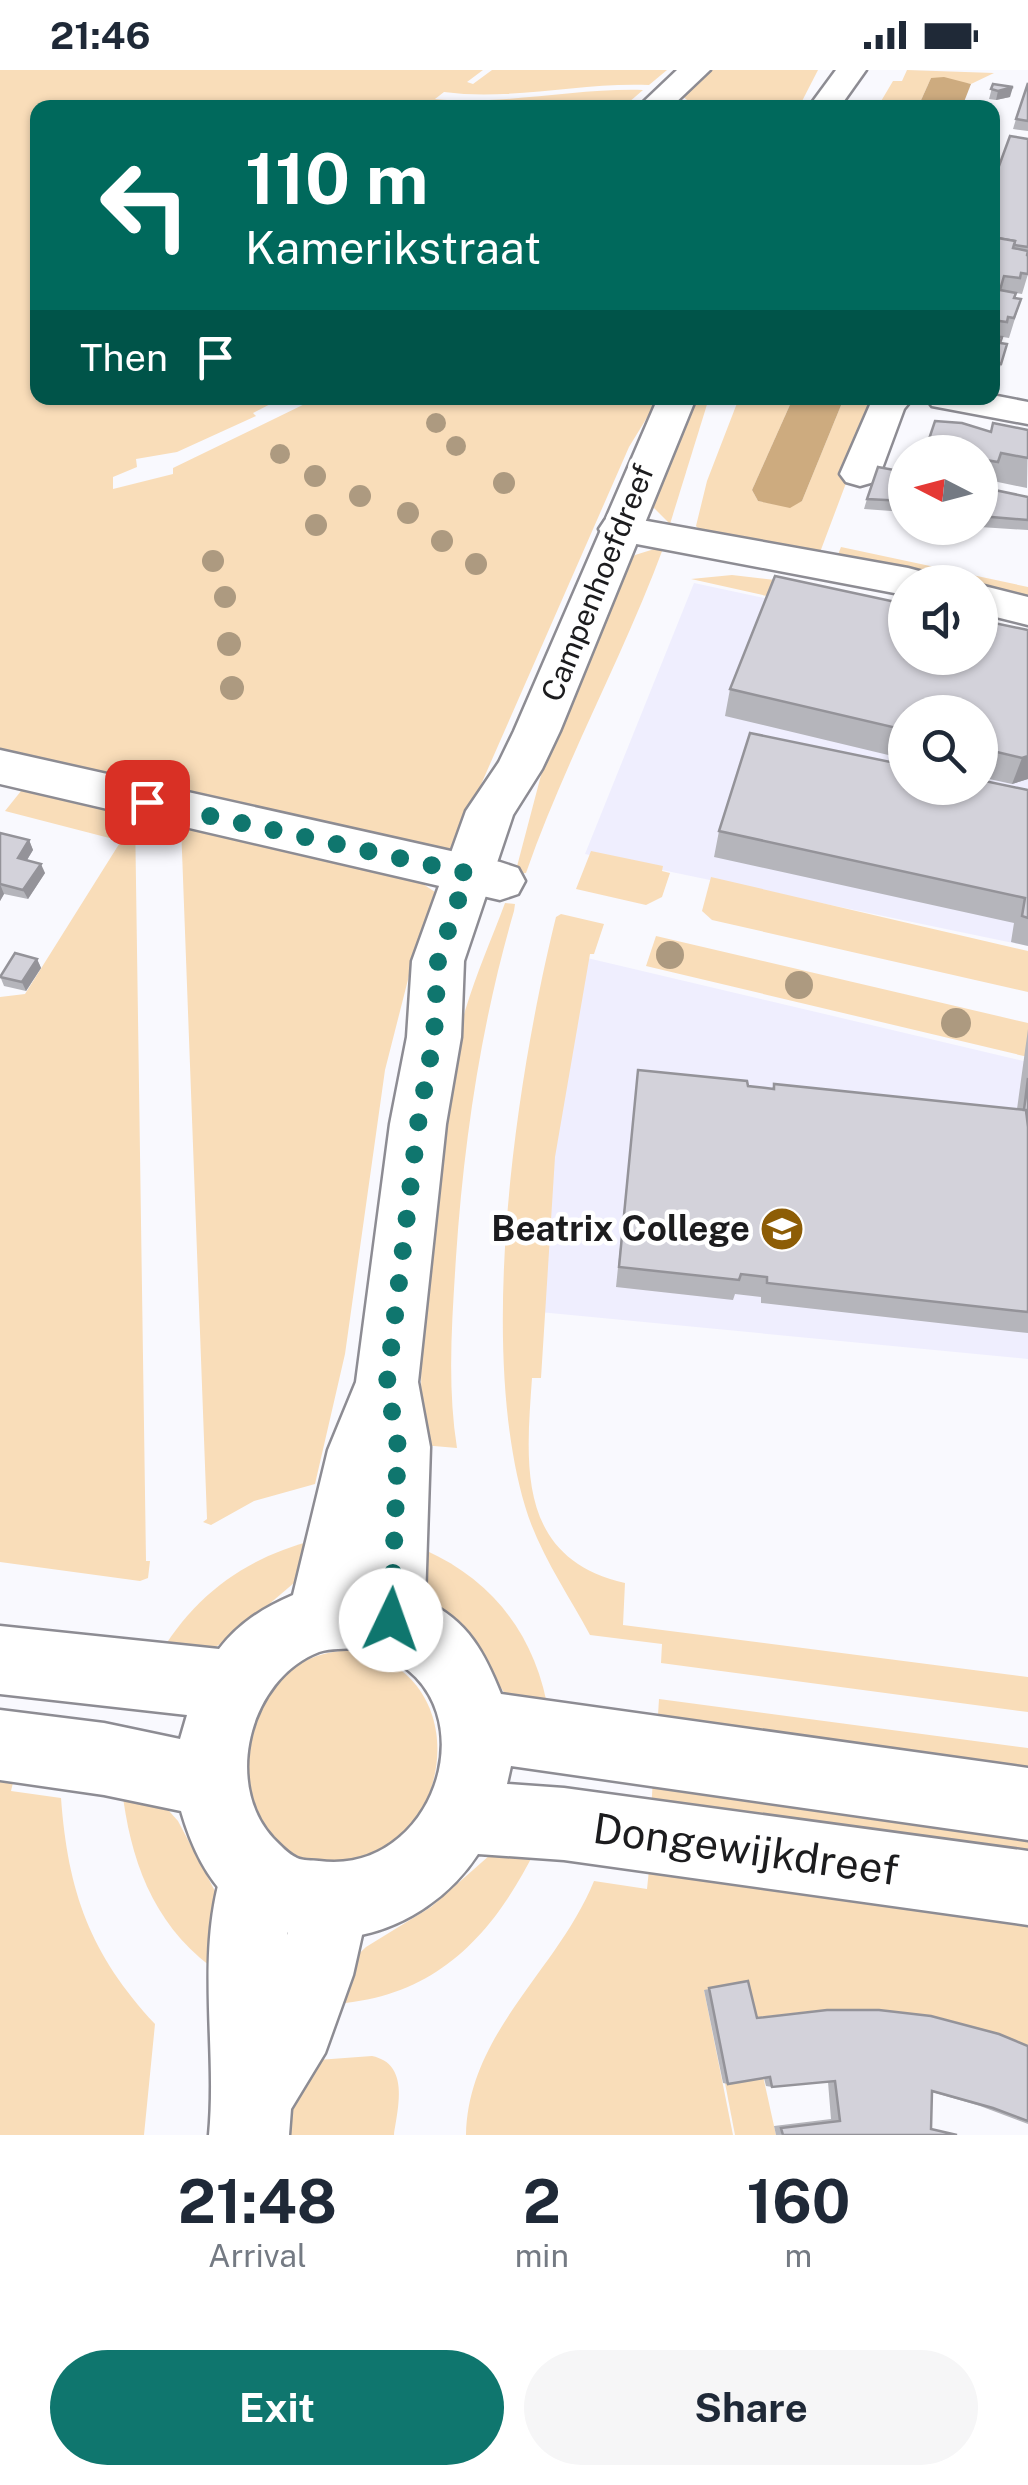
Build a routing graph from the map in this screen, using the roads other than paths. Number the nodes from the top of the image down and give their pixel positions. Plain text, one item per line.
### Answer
1 (695, 70) edge
2 (827, 70) edge
3 (851, 70) edge
4 (667, 100) edge
5 (810, 100) edge
6 (829, 100) edge
7 (674, 405) edge
8 (887, 405) edge
9 (986, 405) edge
10 (1028, 412) edge
11 (860, 474) dead end
12 (619, 528) junction
13 (888, 578) edge
14 (998, 604) edge
15 (1028, 612) edge
16 (0, 767) edge
17 (483, 877) junction
18 (387, 1382) junction
19 (321, 1618) junction
20 (391, 1620) junction
21 (0, 1660) edge
22 (233, 1686) junction
23 (476, 1726) junction
24 (0, 1744) edge
25 (211, 1781) junction
26 (1028, 1804) edge
27 (464, 1816) junction
28 (256, 1875) junction
29 (1028, 1888) edge
30 (332, 1904) junction
31 (250, 2118) edge

1 - 4 street
2 - 5 street
3 - 6 street
7 - 12 street, Campenhoefdreef
8 - 11 street
9 - 10 street
12 - 13 street
12 - 17 street, Campenhoefdreef
14 - 15 street
16 - 17 street
17 - 18 street, Campenhoefdreef
18 - 19 street, Campenhoefdreef
18 - 20 street, Campenhoefdreef
19 - 20 street
19 - 22 street
20 - 23 street
21 - 22 street
22 - 25 street
23 - 26 street
23 - 27 street
24 - 25 street
25 - 28 street
27 - 29 street, Dongewijkdreef
27 - 30 street
28 - 30 street
28 - 31 street
30 - 31 street

